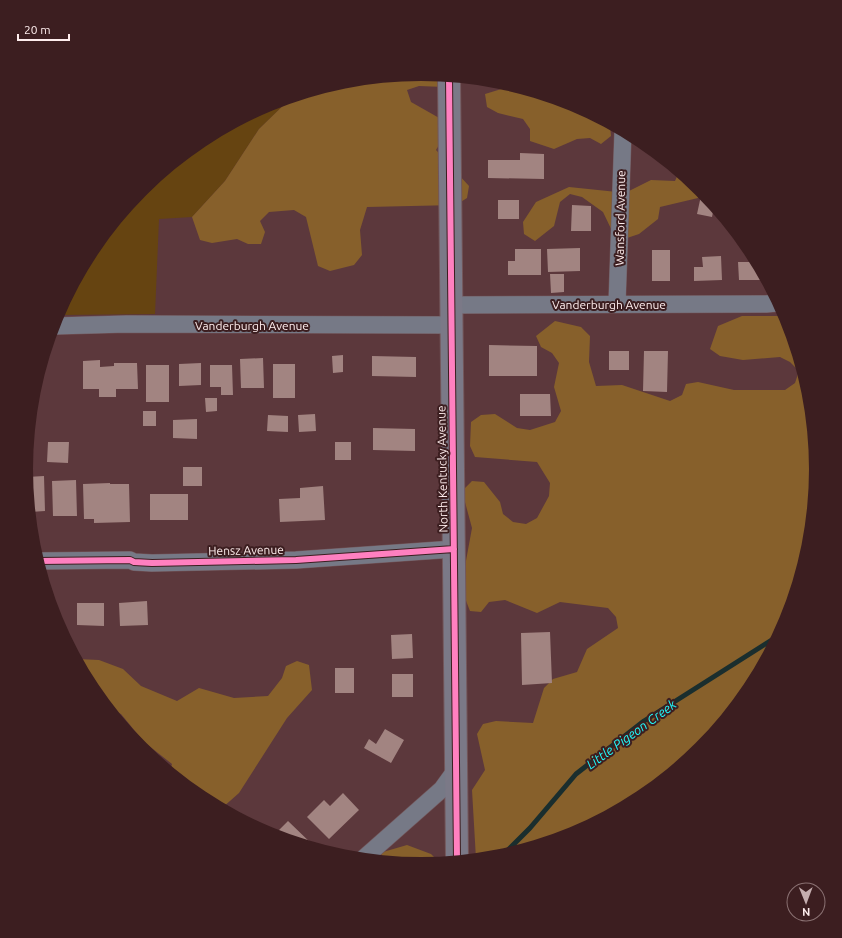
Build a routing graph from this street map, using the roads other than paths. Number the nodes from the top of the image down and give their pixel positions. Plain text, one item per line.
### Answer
1 (450, 82) edge
2 (623, 138) edge
3 (617, 304) junction
4 (772, 304) edge
5 (451, 315) junction
6 (61, 326) edge
7 (454, 549) junction
8 (45, 564) edge
9 (455, 771) junction
10 (369, 854) edge
11 (457, 855) edge

1 - 5 street, North Kentucky Avenue
2 - 3 street, Wansford Avenue
3 - 4 street, Vanderburgh Avenue
3 - 5 street, Vanderburgh Avenue
5 - 6 street, Vanderburgh Avenue
5 - 7 street, North Kentucky Avenue
7 - 8 street, Hensz Avenue
7 - 9 street, North Kentucky Avenue
9 - 10 street
9 - 11 street, North Kentucky Avenue

